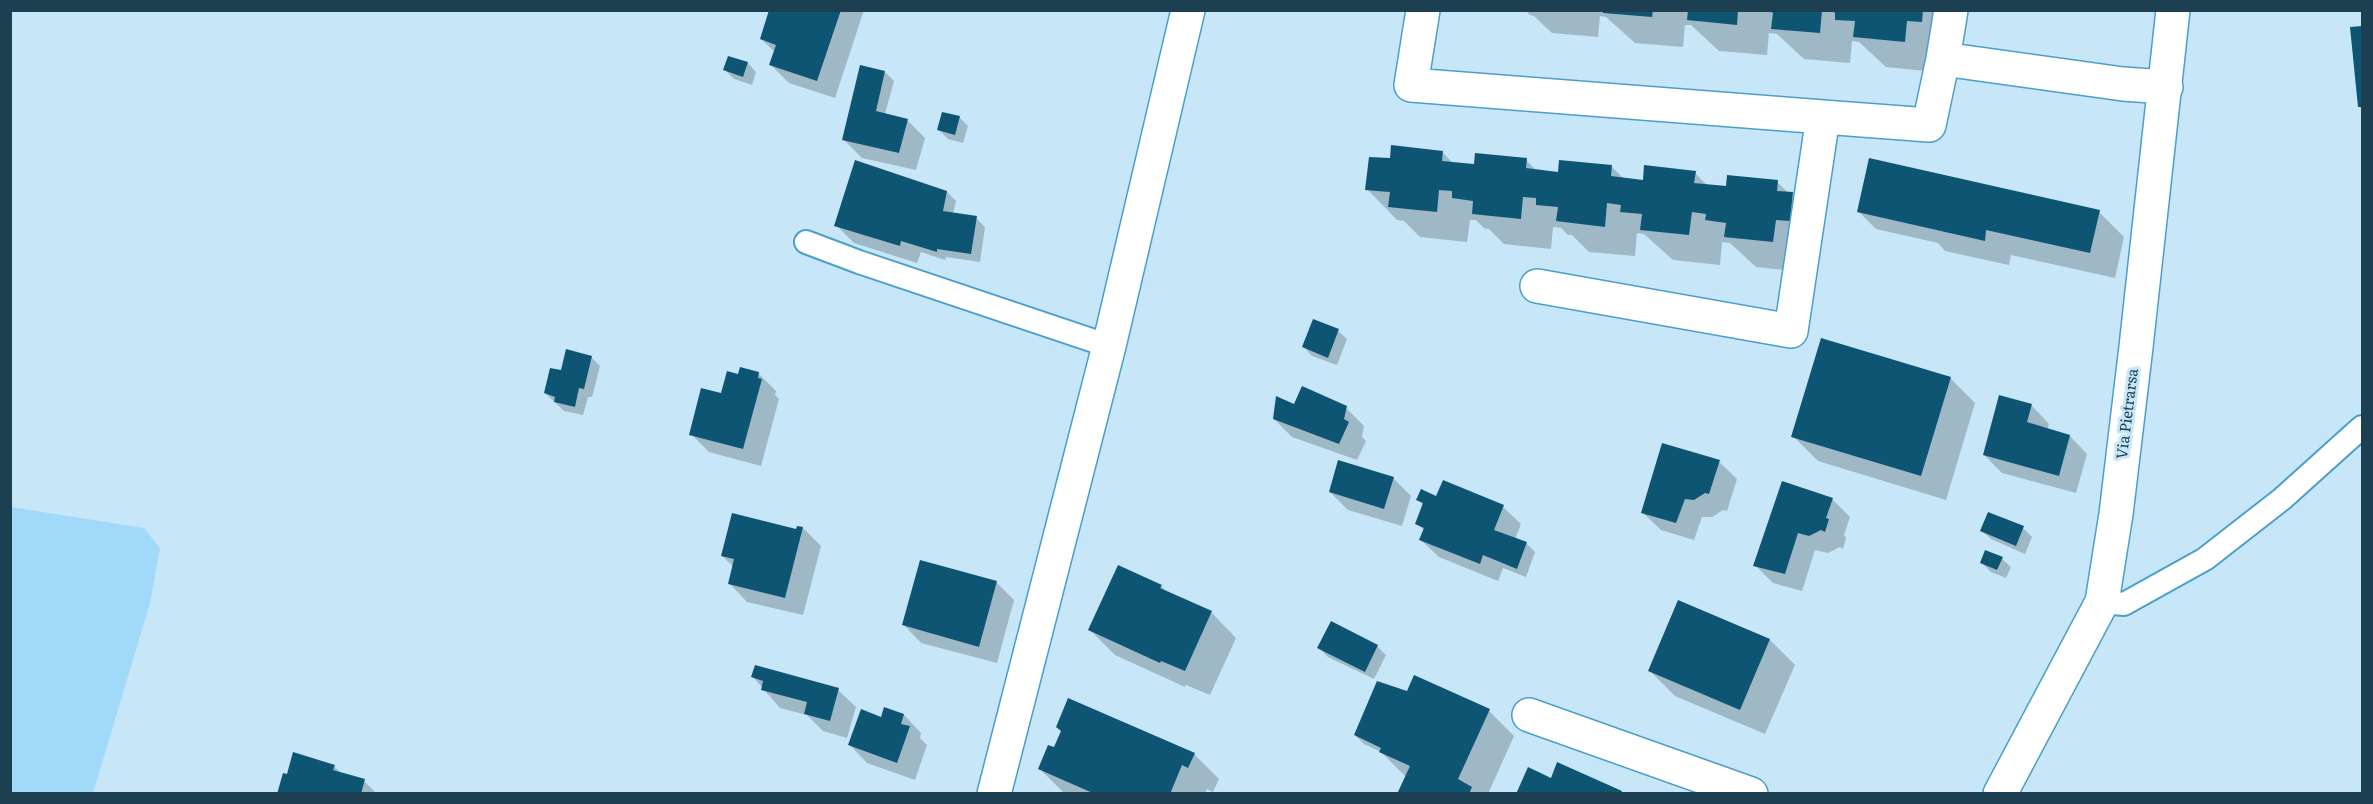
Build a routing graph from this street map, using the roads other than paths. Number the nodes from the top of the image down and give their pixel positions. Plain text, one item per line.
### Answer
1 (1188, 10) edge
2 (1423, 10) edge
3 (1951, 10) edge
4 (2173, 10) edge
5 (1943, 59) junction
6 (2166, 87) junction
7 (1823, 117) junction
8 (806, 242) dead end
9 (1537, 286) dead end
10 (1109, 346) junction
11 (2362, 427) edge
12 (2102, 602) junction
13 (1529, 715) dead end
14 (994, 794) edge
15 (1750, 794) edge
16 (2000, 794) edge

1 - 10 street
2 - 7 street
3 - 5 street
4 - 6 street, Via Pietrarsa
5 - 6 street
5 - 7 street
6 - 12 street, Via Pietrarsa
7 - 9 street
8 - 10 lane
10 - 14 street
11 - 12 lane
12 - 16 street, Via Pietrarsa
13 - 15 street

